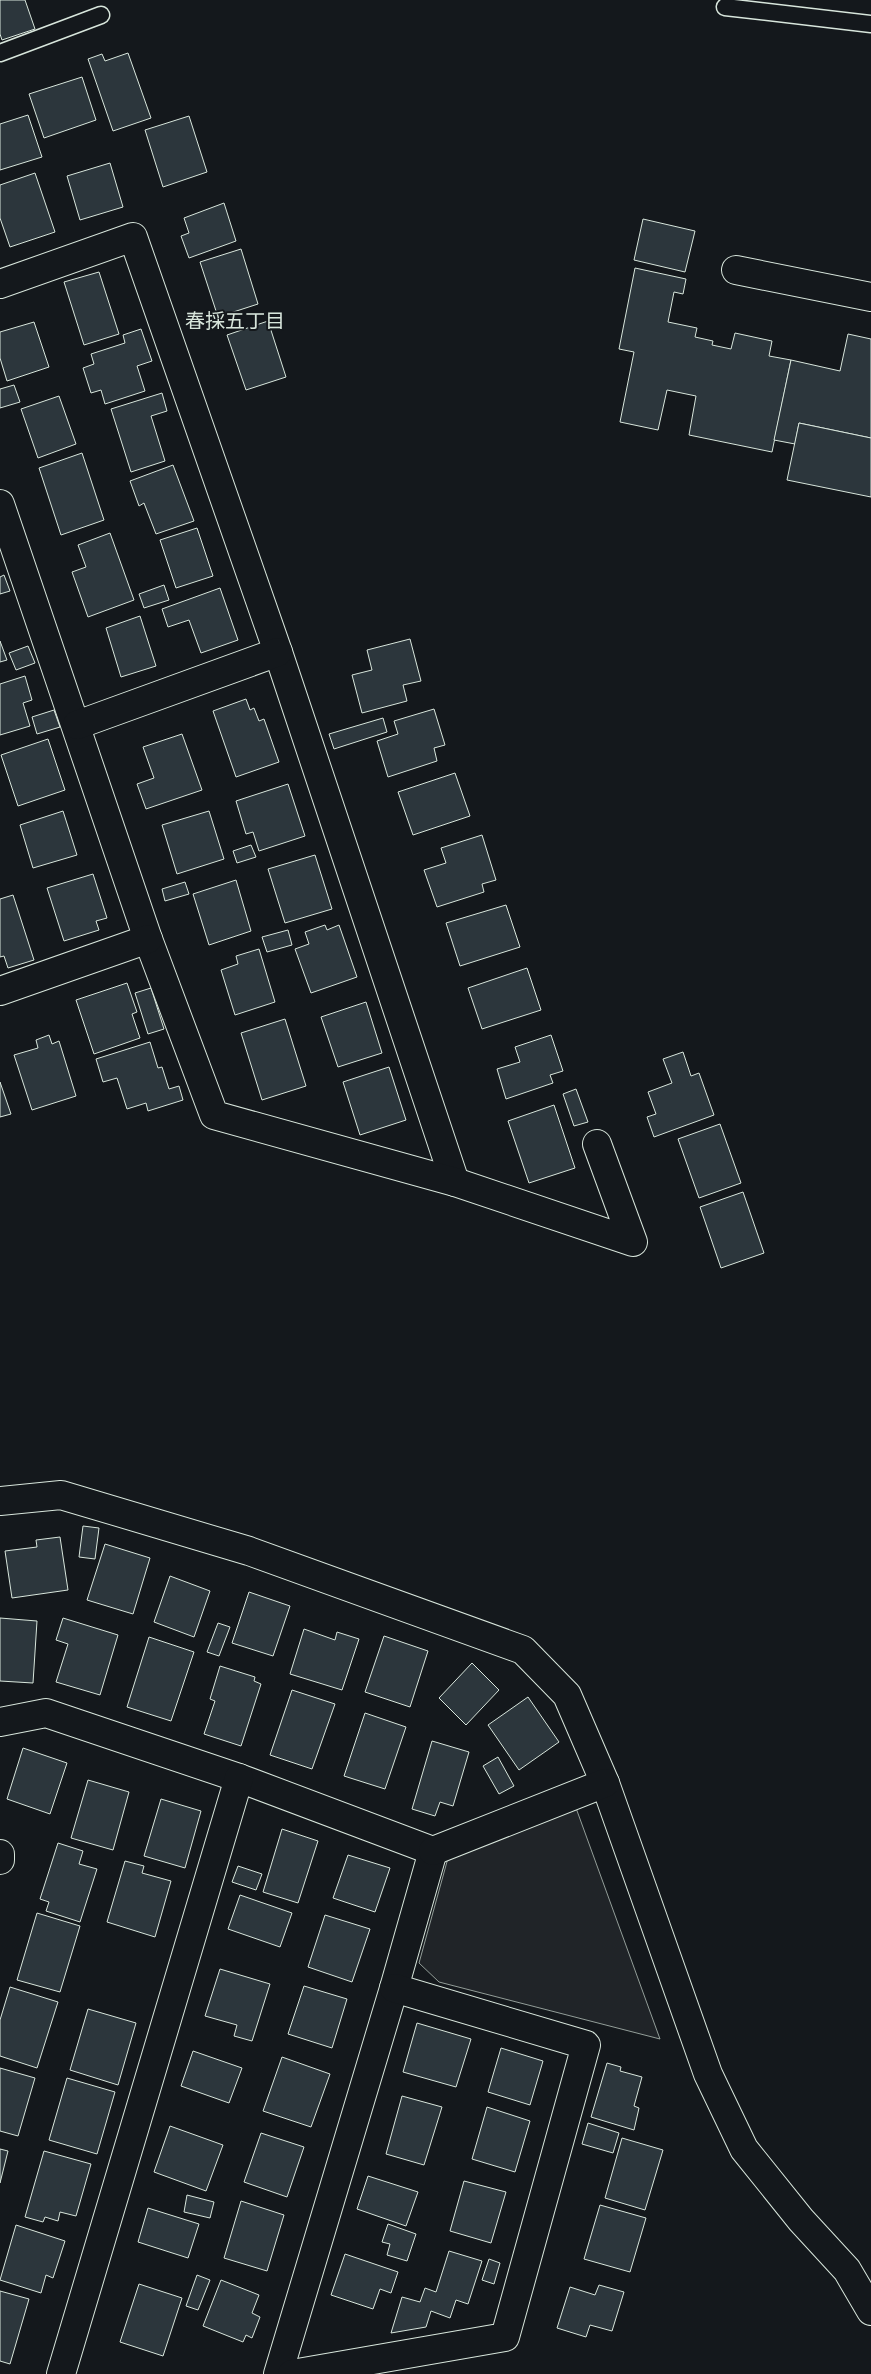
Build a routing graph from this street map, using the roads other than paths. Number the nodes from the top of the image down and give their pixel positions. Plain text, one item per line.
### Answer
1 (725, 7) dead end
2 (101, 15) dead end
3 (871, 24) edge
4 (0, 53) edge
5 (736, 270) dead end
6 (0, 284) edge
7 (871, 297) edge
8 (0, 504) edge
9 (278, 652) junction
10 (77, 725) junction
11 (148, 940) junction
12 (0, 991) edge
13 (597, 1144) dead end
14 (455, 1182) junction
15 (0, 1501) edge
16 (0, 1722) edge
17 (239, 1778) junction
18 (605, 1783) junction
19 (433, 1851) junction
20 (0, 1854) edge
21 (0, 1860) edge
22 (394, 1988) junction
23 (871, 2311) edge
24 (61, 2374) edge
25 (278, 2374) edge
26 (292, 2374) edge

1 - 3 lane
2 - 4 lane
5 - 7 street
6 - 9 street
8 - 10 street
9 - 10 street
9 - 14 street
10 - 11 street
11 - 12 street
11 - 14 street
13 - 14 street
15 - 18 street
16 - 17 street
17 - 19 street
17 - 24 street
18 - 19 street
18 - 23 street
19 - 22 street
20 - 21 street
22 - 25 street
22 - 26 street

